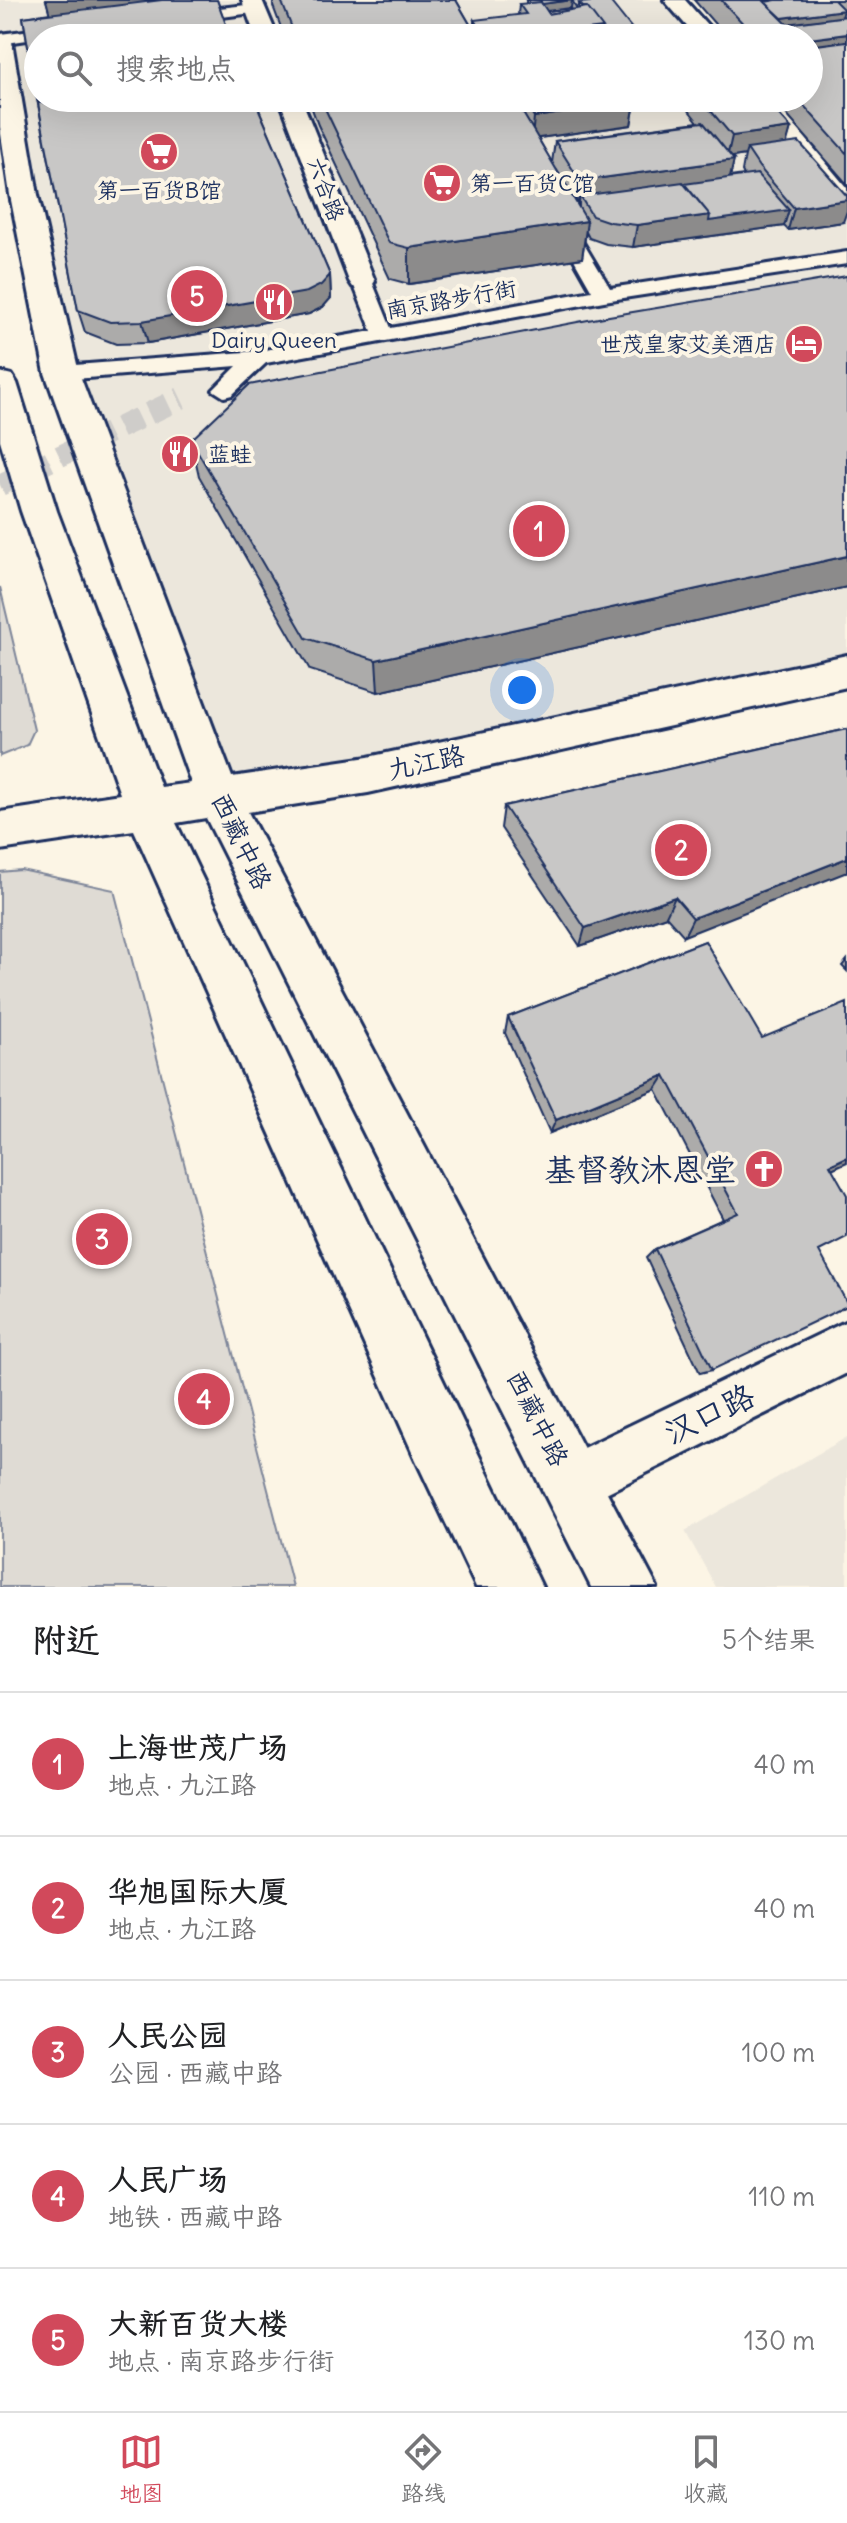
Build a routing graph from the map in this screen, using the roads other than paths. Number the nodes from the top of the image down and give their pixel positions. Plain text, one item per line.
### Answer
1 (674, 0) edge
2 (253, 4) edge
3 (165, 19) edge
4 (261, 24) edge
5 (695, 24) edge
6 (24, 37) edge
7 (0, 40) edge
8 (296, 112) edge
9 (771, 112) edge
10 (847, 204) edge
11 (556, 213) edge
12 (847, 258) edge
13 (362, 281) joint
14 (604, 295) junction
15 (384, 335) junction
16 (259, 358) junction
17 (62, 373) junction
18 (0, 383) edge
19 (224, 390) dead end
20 (847, 671) edge
21 (219, 800) junction
22 (148, 811) junction
23 (0, 831) edge
24 (847, 1346) edge
25 (571, 1482) junction
26 (510, 1587) edge
27 (625, 1587) edge

1 - 5 street
2 - 3 street
2 - 4 street
6 - 7 street
7 - 17 main road, 西藏中路
8 - 13 street, 六合路
9 - 10 street
11 - 14 street
12 - 14 street, 南京路步行街
13 - 15 street
14 - 15 street, 南京路步行街
15 - 16 street, 南京路步行街
16 - 17 street, 南京路步行街
16 - 19 street
17 - 21 main road, 西藏中路
18 - 22 main road
20 - 21 main road, 九江路
21 - 22 main road, 九江路
21 - 25 main road, 西藏中路
22 - 23 main road, 九江路
22 - 26 main road
24 - 25 street, 汉口路
25 - 27 main road, 西藏中路

